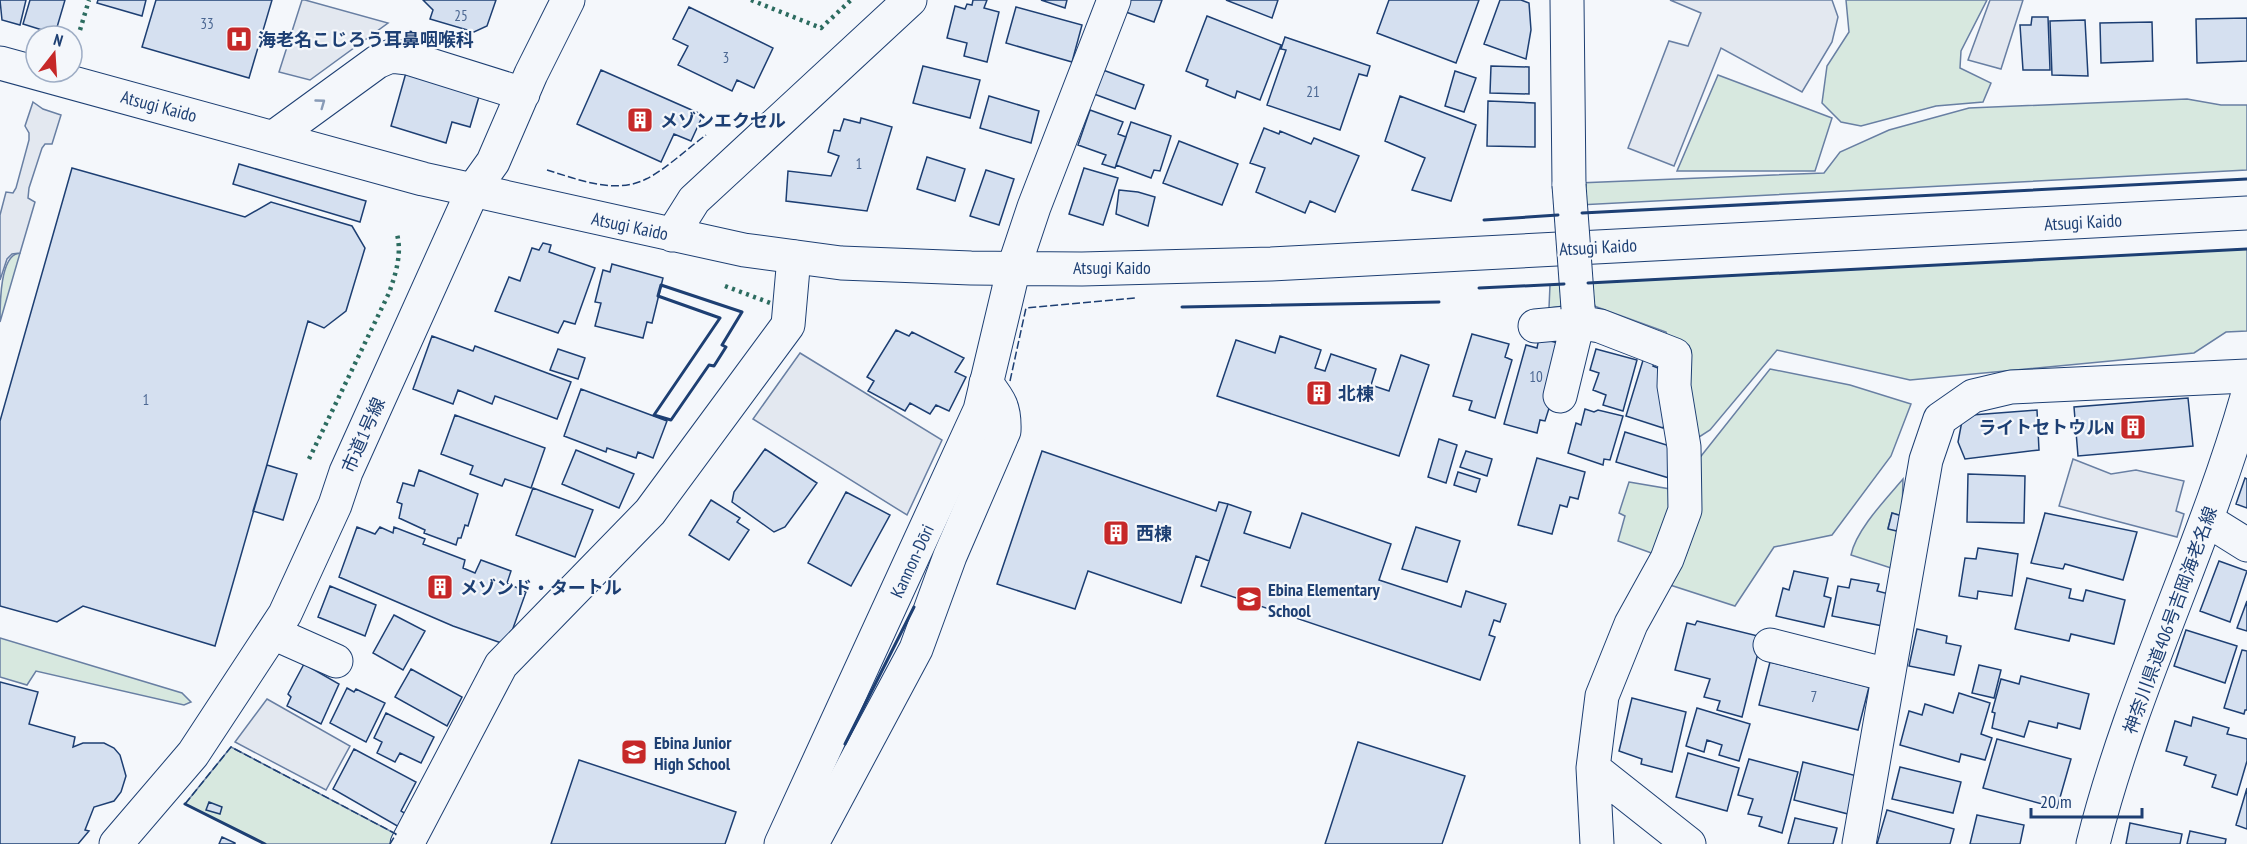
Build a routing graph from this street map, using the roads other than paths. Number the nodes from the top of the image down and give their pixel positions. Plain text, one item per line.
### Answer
1 (568, 0) edge
2 (910, 0) edge
3 (1114, 0) edge
4 (1567, 0) edge
5 (0, 63) edge
6 (523, 94) junction
7 (274, 137) junction
8 (473, 190) junction
9 (2247, 213) edge
10 (672, 235) junction
11 (794, 257) junction
12 (1014, 267) junction
13 (1578, 315) junction
14 (1535, 326) dead end
15 (2247, 376) edge
16 (1560, 396) dead end
17 (2247, 396) edge
18 (2207, 520) junction
19 (2247, 545) edge
20 (273, 633) junction
21 (1770, 645) dead end
22 (336, 660) dead end
23 (1888, 675) junction
24 (1593, 768) junction
25 (116, 844) edge
26 (407, 844) edge
27 (782, 844) edge
28 (1597, 844) edge
29 (1689, 844) edge
30 (1859, 844) edge
31 (2093, 844) edge

1 - 6 main road, 市道1号線
2 - 10 main road
3 - 12 main road, Kannon-Dōri
4 - 13 main road, bridge
5 - 7 main road, Atsugi Kaido
7 -> 6 main road
6 - 8 main road, 市道1号線
7 - 8 main road, Atsugi Kaido
8 - 10 main road, Atsugi Kaido
8 - 20 main road, 市道1号線
9 - 12 main road, Atsugi Kaido
10 - 11 main road, Atsugi Kaido
11 - 12 main road, Atsugi Kaido
11 - 26 main road
12 - 27 main road, Kannon-Dōri
13 - 14 main road
13 - 16 main road
13 - 24 main road
15 - 23 main road
17 - 18 main road, 神奈川県道406号吉岡海老名線
18 - 19 main road
18 - 31 main road, 神奈川県道406号吉岡海老名線
20 - 22 main road
20 - 25 main road, 市道1号線
21 - 23 main road
23 - 30 main road
24 - 28 main road
24 - 29 main road

